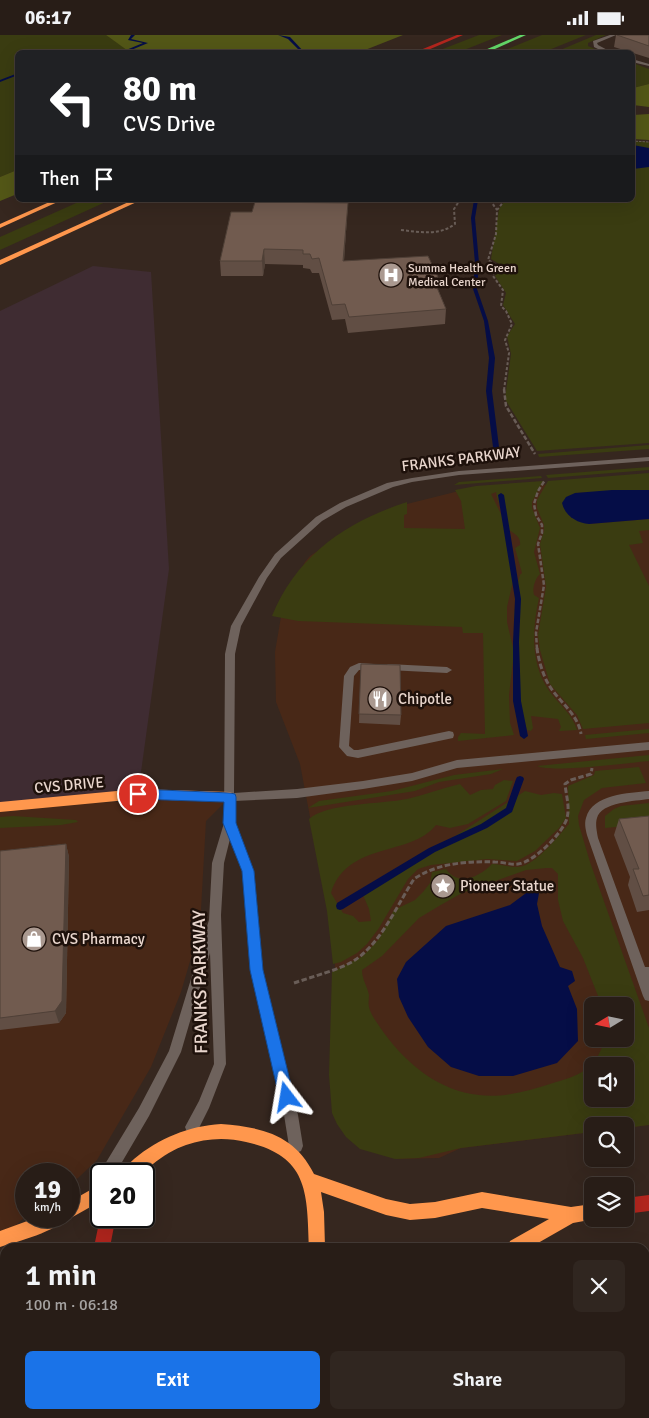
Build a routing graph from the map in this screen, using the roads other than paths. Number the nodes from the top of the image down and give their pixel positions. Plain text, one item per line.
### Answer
1 (461, 35) edge
2 (524, 35) edge
3 (614, 35) edge
4 (423, 50) edge
5 (487, 50) edge
6 (605, 50) edge
7 (635, 61) edge
8 (649, 65) edge
9 (54, 202) edge
10 (134, 202) edge
11 (0, 226) edge
12 (0, 264) edge
13 (649, 459) edge
14 (447, 670) dead end
15 (449, 735) dead end
16 (649, 746) edge
17 (649, 795) edge
18 (230, 797) junction
19 (0, 807) edge
20 (229, 823) junction
21 (215, 915) junction
22 (645, 973) edge
23 (649, 996) edge
24 (187, 1135) junction
25 (298, 1159) junction
26 (114, 1163) edge
27 (138, 1163) edge
28 (309, 1180) junction
29 (90, 1193) edge
30 (80, 1202) edge
31 (649, 1203) edge
32 (634, 1206) edge
33 (584, 1213) edge
34 (571, 1215) junction
35 (34, 1228) edge
36 (104, 1228) edge
37 (0, 1239) edge
38 (103, 1243) edge
39 (317, 1243) edge
40 (523, 1243) edge

1 - 4 main road
2 - 5 main road
3 - 6 lane
7 - 8 lane
9 - 11 main road
10 - 12 main road
13 - 18 lane, FRANKS PARKWAY
14 - 15 lane
16 - 18 lane
17 - 22 lane
18 - 19 main road, CVS DRIVE
18 - 20 lane, FRANKS PARKWAY
20 - 21 lane, FRANKS PARKWAY
20 - 25 lane, FRANKS PARKWAY
21 - 24 lane, FRANKS PARKWAY
21 - 26 lane
22 - 23 lane
24 - 25 main road
24 - 27 main road
25 - 28 main road
28 - 34 main road
28 - 39 main road
29 - 30 lane
31 - 32 main road
33 - 34 main road
34 - 40 main road
35 - 37 main road
36 - 38 main road

